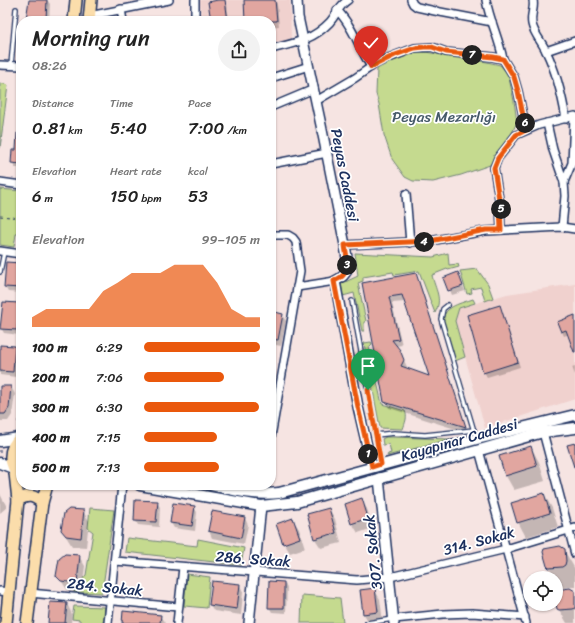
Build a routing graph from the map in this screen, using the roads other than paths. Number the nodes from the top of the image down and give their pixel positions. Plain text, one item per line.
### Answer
1 (76, 0) edge
2 (91, 0) edge
3 (169, 0) edge
4 (195, 0) edge
5 (297, 0) edge
6 (348, 0) edge
7 (411, 0) edge
8 (486, 0) edge
9 (533, 0) edge
10 (16, 9) dead end
11 (121, 10) junction
12 (338, 10) junction
13 (74, 16) edge
14 (89, 16) edge
15 (97, 16) edge
16 (122, 16) edge
17 (195, 16) edge
18 (492, 22) junction
19 (303, 41) junction
20 (575, 41) edge
21 (276, 48) edge
22 (546, 50) junction
23 (503, 59) junction
24 (0, 64) edge
25 (11, 65) junction
26 (16, 66) edge
27 (309, 66) junction
28 (371, 67) junction
29 (276, 76) edge
30 (314, 89) junction
31 (316, 101) junction
32 (276, 105) edge
33 (575, 117) edge
34 (566, 119) junction
35 (547, 123) junction
36 (526, 130) junction
37 (327, 153) junction
38 (276, 163) edge
39 (566, 179) junction
40 (575, 180) edge
41 (0, 182) edge
42 (16, 184) edge
43 (406, 194) dead end
44 (562, 227) junction
45 (575, 229) edge
46 (501, 230) junction
47 (276, 235) edge
48 (410, 243) junction
49 (345, 245) junction
50 (2, 251) edge
51 (16, 253) edge
52 (0, 272) edge
53 (334, 281) junction
54 (297, 287) junction
55 (352, 301) dead end
56 (448, 305) dead end
57 (276, 397) edge
58 (575, 415) edge
59 (575, 428) edge
60 (543, 432) junction
61 (475, 434) junction
62 (376, 435) junction
63 (16, 439) edge
64 (0, 441) edge
65 (16, 442) edge
66 (479, 450) junction
67 (0, 463) edge
68 (376, 466) junction
69 (16, 473) edge
70 (379, 478) junction
71 (17, 490) edge
72 (46, 490) edge
73 (122, 490) edge
74 (169, 490) edge
75 (256, 490) edge
76 (18, 500) junction
77 (42, 504) junction
78 (261, 506) junction
79 (572, 529) edge
80 (506, 549) junction
81 (575, 554) edge
82 (115, 561) junction
83 (183, 567) junction
84 (255, 572) junction
85 (390, 577) junction
86 (4, 592) edge
87 (30, 593) junction
88 (110, 601) junction
89 (178, 607) junction
90 (526, 620) edge
91 (394, 621) edge
92 (6, 623) edge
93 (27, 623) edge
94 (108, 623) edge
95 (177, 623) edge
96 (249, 623) edge
97 (367, 623) edge

1 - 13 main road
2 - 14 main road
3 - 11 street
4 - 17 street
5 - 19 street, Peyas Caddesi
6 - 12 street
7 - 18 street
8 - 18 street
9 - 22 street
10 - 25 lane
11 - 15 street
11 - 16 street
12 - 19 street
12 - 28 street
18 - 23 street
19 - 21 street
19 - 27 street, Peyas Caddesi
20 - 22 street
22 - 34 street
23 - 28 street
23 - 36 street
24 - 25 street
25 - 26 street
27 - 29 street
27 - 30 street, Peyas Caddesi
28 - 31 street
30 - 31 street, Peyas Caddesi
30 - 32 street
31 - 37 street, Peyas Caddesi
33 - 34 street
33 - 39 street
34 - 35 street
35 - 36 street
35 - 39 street
36 - 46 street
37 - 38 street
37 - 49 street, Peyas Caddesi
39 - 40 street
39 - 44 street
41 - 42 street
43 - 48 street
44 - 45 street
44 - 46 street
46 - 48 street
47 - 54 street
48 - 49 street
49 - 53 street, Peyas Caddesi
50 - 51 street
50 - 52 lane
53 - 54 street
53 - 68 street
54 - 57 street
55 - 62 lane
56 - 61 lane
58 - 61 main road, Kayapınar Caddesi
59 - 60 main road, Kayapınar Caddesi
60 - 66 main road, Kayapınar Caddesi
60 - 79 street
61 - 62 lane
61 - 68 main road, Kayapınar Caddesi
62 - 68 lane
63 - 64 main road
65 - 69 main road
66 - 70 main road, Kayapınar Caddesi
66 - 80 street
67 - 69 main road
68 - 75 main road, Kayapınar Caddesi
70 - 78 main road, Kayapınar Caddesi
70 - 85 street, 307. Sokak
71 - 76 main road
72 - 77 main road
73 - 82 street
74 - 78 main road, Kayapınar Caddesi
76 - 77 main road
76 - 86 main road
77 - 87 main road
78 - 84 street
79 - 80 street, 314. Sokak
79 - 81 street
80 - 85 street, 314. Sokak
80 - 90 street
82 - 83 street, 286. Sokak
82 - 88 street
83 - 84 street, 286. Sokak
83 - 89 street
84 - 85 street, 286. Sokak
84 - 96 street
85 - 91 street, 307. Sokak
86 - 92 main road
87 - 88 street, 284. Sokak
87 - 93 main road
88 - 89 street, 284. Sokak
88 - 94 street
89 - 95 street
90 - 91 street
91 - 97 lane

